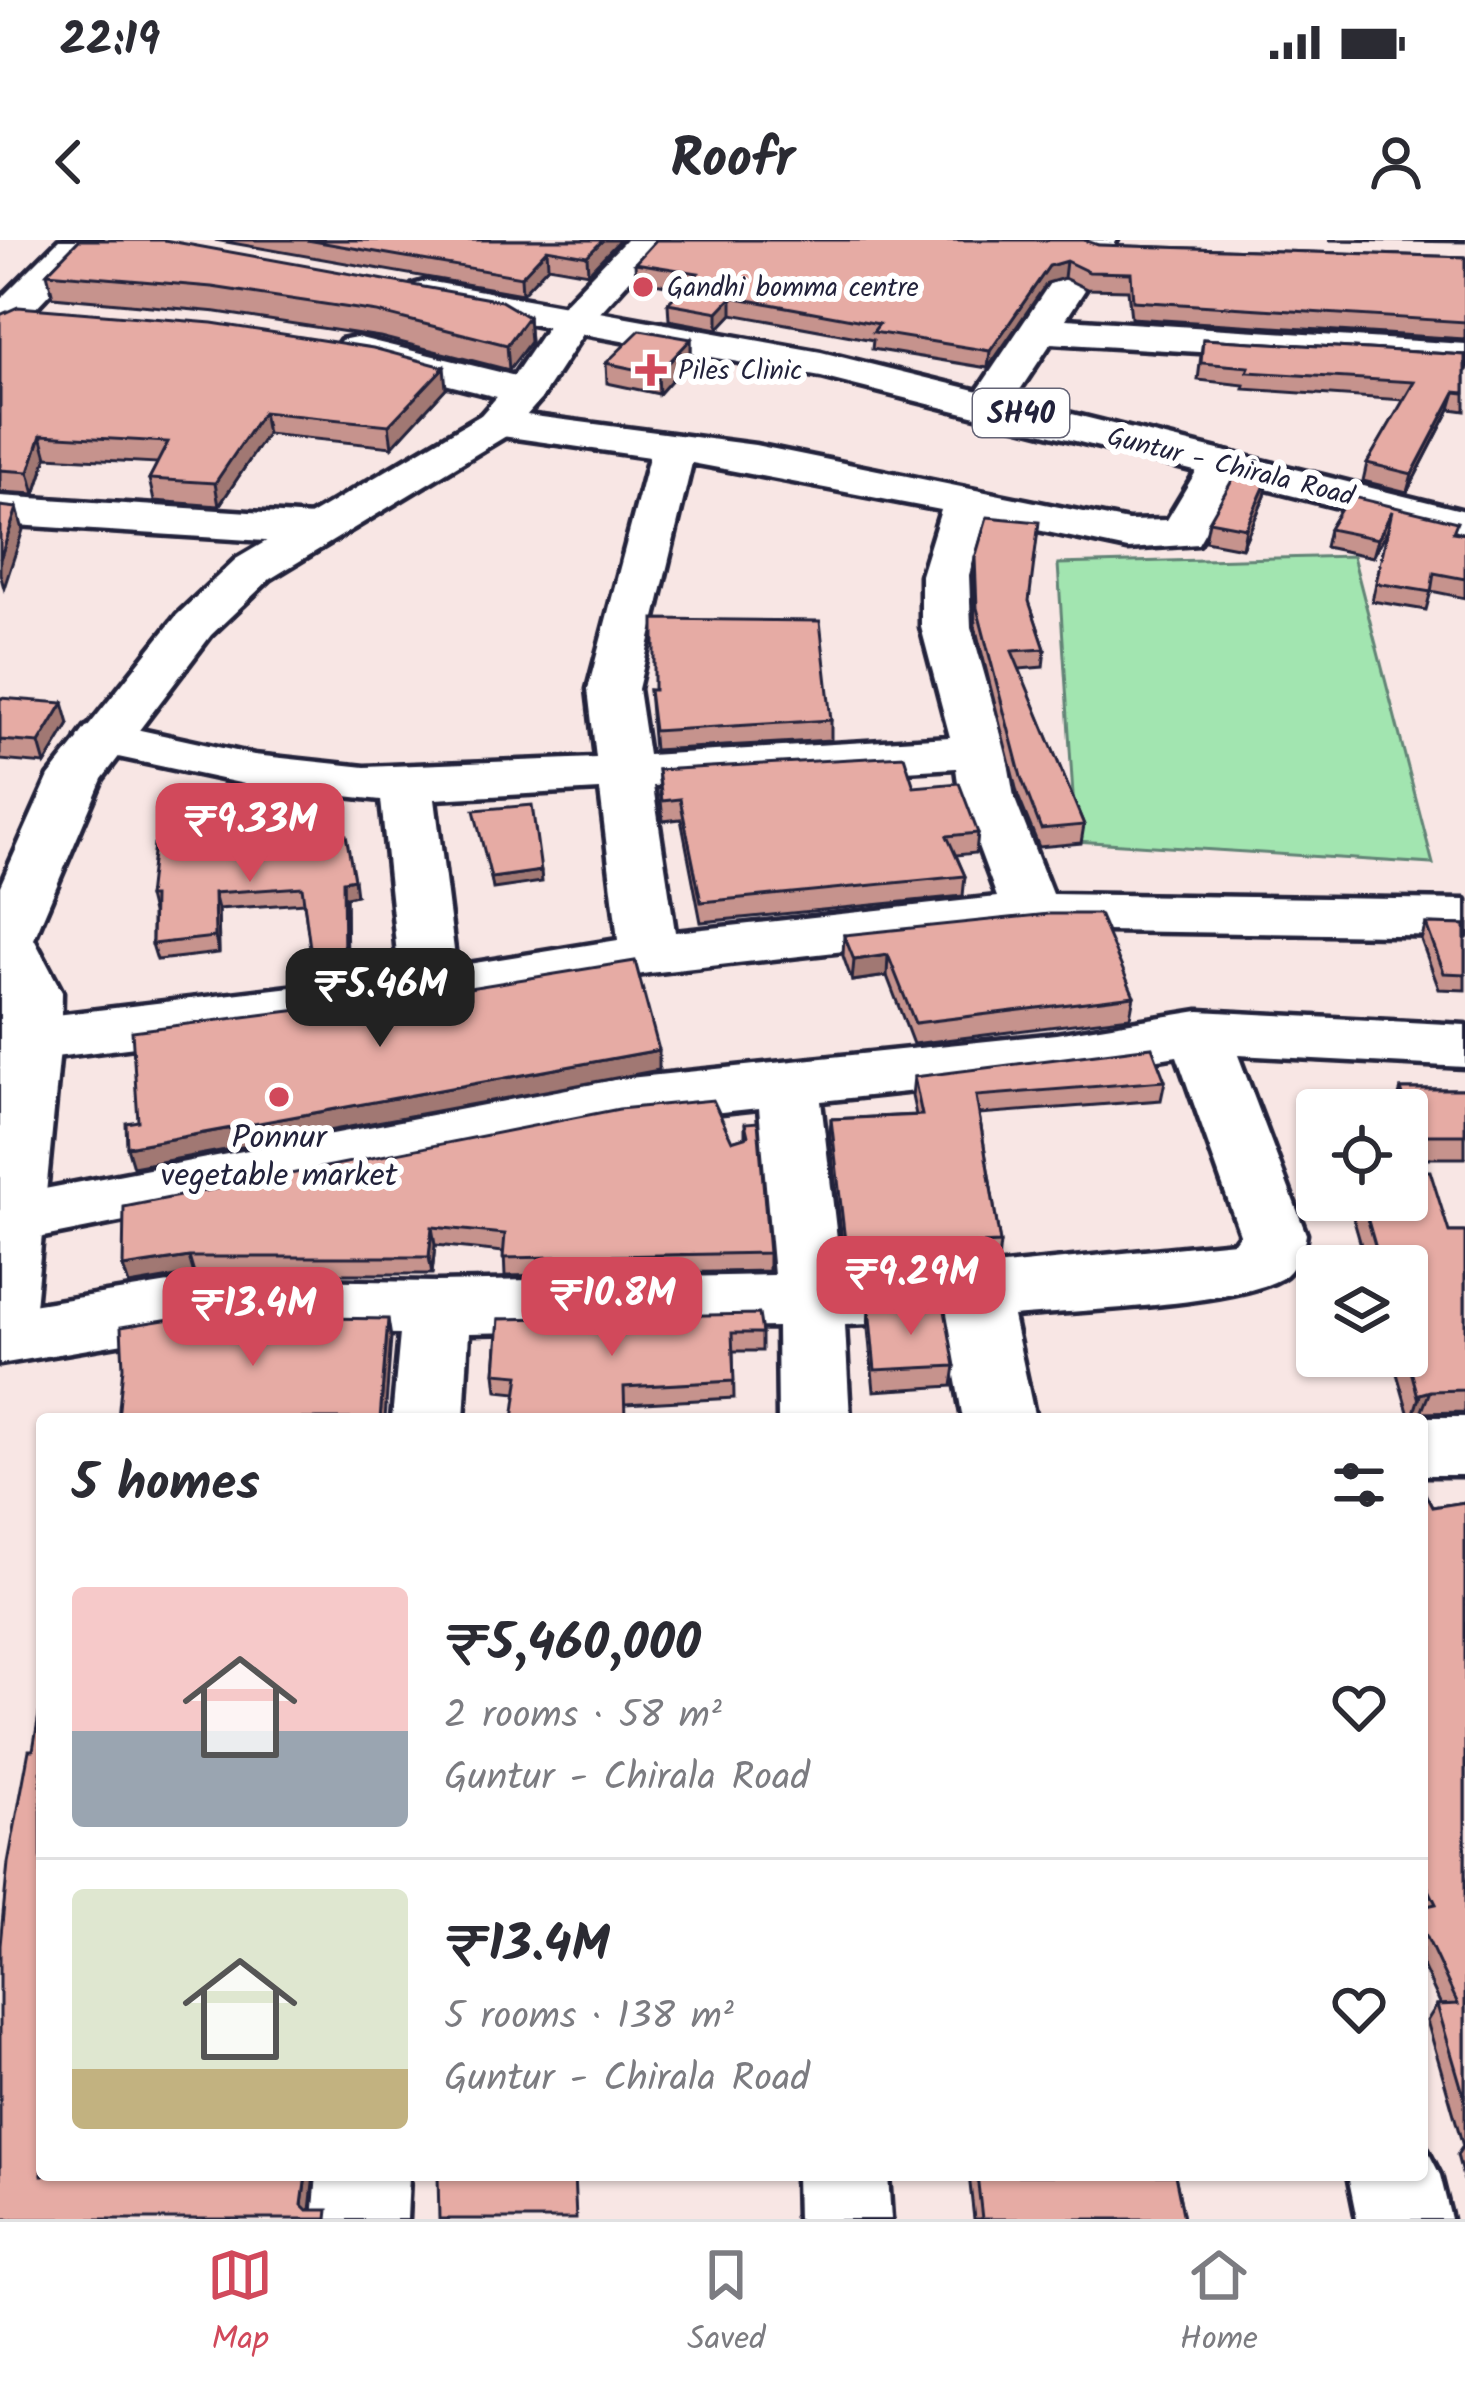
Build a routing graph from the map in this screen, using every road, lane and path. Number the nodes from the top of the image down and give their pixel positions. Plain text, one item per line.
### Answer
1 (81, 240) edge
2 (647, 240) edge
3 (1097, 243) edge
4 (1142, 247) edge
5 (387, 286) edge
6 (56, 314) edge
7 (6, 316) edge
8 (573, 318) junction
9 (1041, 330) junction
10 (309, 342) edge
11 (1465, 356) edge
12 (989, 405) junction
13 (511, 407) junction
14 (673, 449) junction
15 (1222, 464) junction
16 (966, 504) junction
17 (0, 510) edge
18 (1465, 525) edge
19 (313, 530) junction
20 (104, 738) junction
21 (980, 751) junction
22 (622, 770) junction
23 (406, 785) junction
24 (1031, 912) junction
25 (1465, 918) edge
26 (3, 947) edge
27 (649, 954) junction
28 (430, 990) junction
29 (1199, 1032) junction
30 (32, 1039) junction
31 (1465, 1046) edge
32 (788, 1082) junction
33 (8, 1220) junction
34 (974, 1294) junction
35 (809, 1300) junction
36 (437, 1308) junction
37 (0, 1317) edge
38 (0, 1337) edge
39 (428, 1413) edge
40 (814, 1413) edge
41 (998, 1413) edge
42 (1428, 1446) edge
43 (1465, 1446) edge
44 (363, 2181) edge
45 (842, 2181) edge
46 (1395, 2181) edge
47 (360, 2219) edge
48 (844, 2219) edge
49 (1404, 2219) edge

1 - 7 street
2 - 8 street
3 - 4 street
3 - 9 street
5 - 8 street, Guntur - Chirala Road
6 - 7 street
8 - 12 street, Guntur - Chirala Road / SH40
8 - 13 street
9 - 11 street
9 - 12 street
10 - 13 street
12 - 15 street, Guntur - Chirala Road / SH40
13 - 14 street
13 - 19 street
14 - 16 street
14 - 22 street
15 - 16 street
15 - 18 street, Guntur - Chirala Road / SH40
16 - 21 street
17 - 19 street
19 - 20 street
20 - 23 street
20 - 26 street
21 - 22 street
21 - 24 street
22 - 23 street
22 - 27 street
23 - 28 street
24 - 25 street
24 - 27 street
26 - 30 street
27 - 28 street
28 - 30 street
29 - 31 street
29 - 32 street
29 - 34 street
30 - 33 street
32 - 33 street
32 - 35 street
33 - 37 street
34 - 35 street
34 - 41 street
35 - 36 street
35 - 40 street
36 - 38 street
36 - 39 street
42 - 43 street
44 - 47 street
45 - 48 street
46 - 49 street

